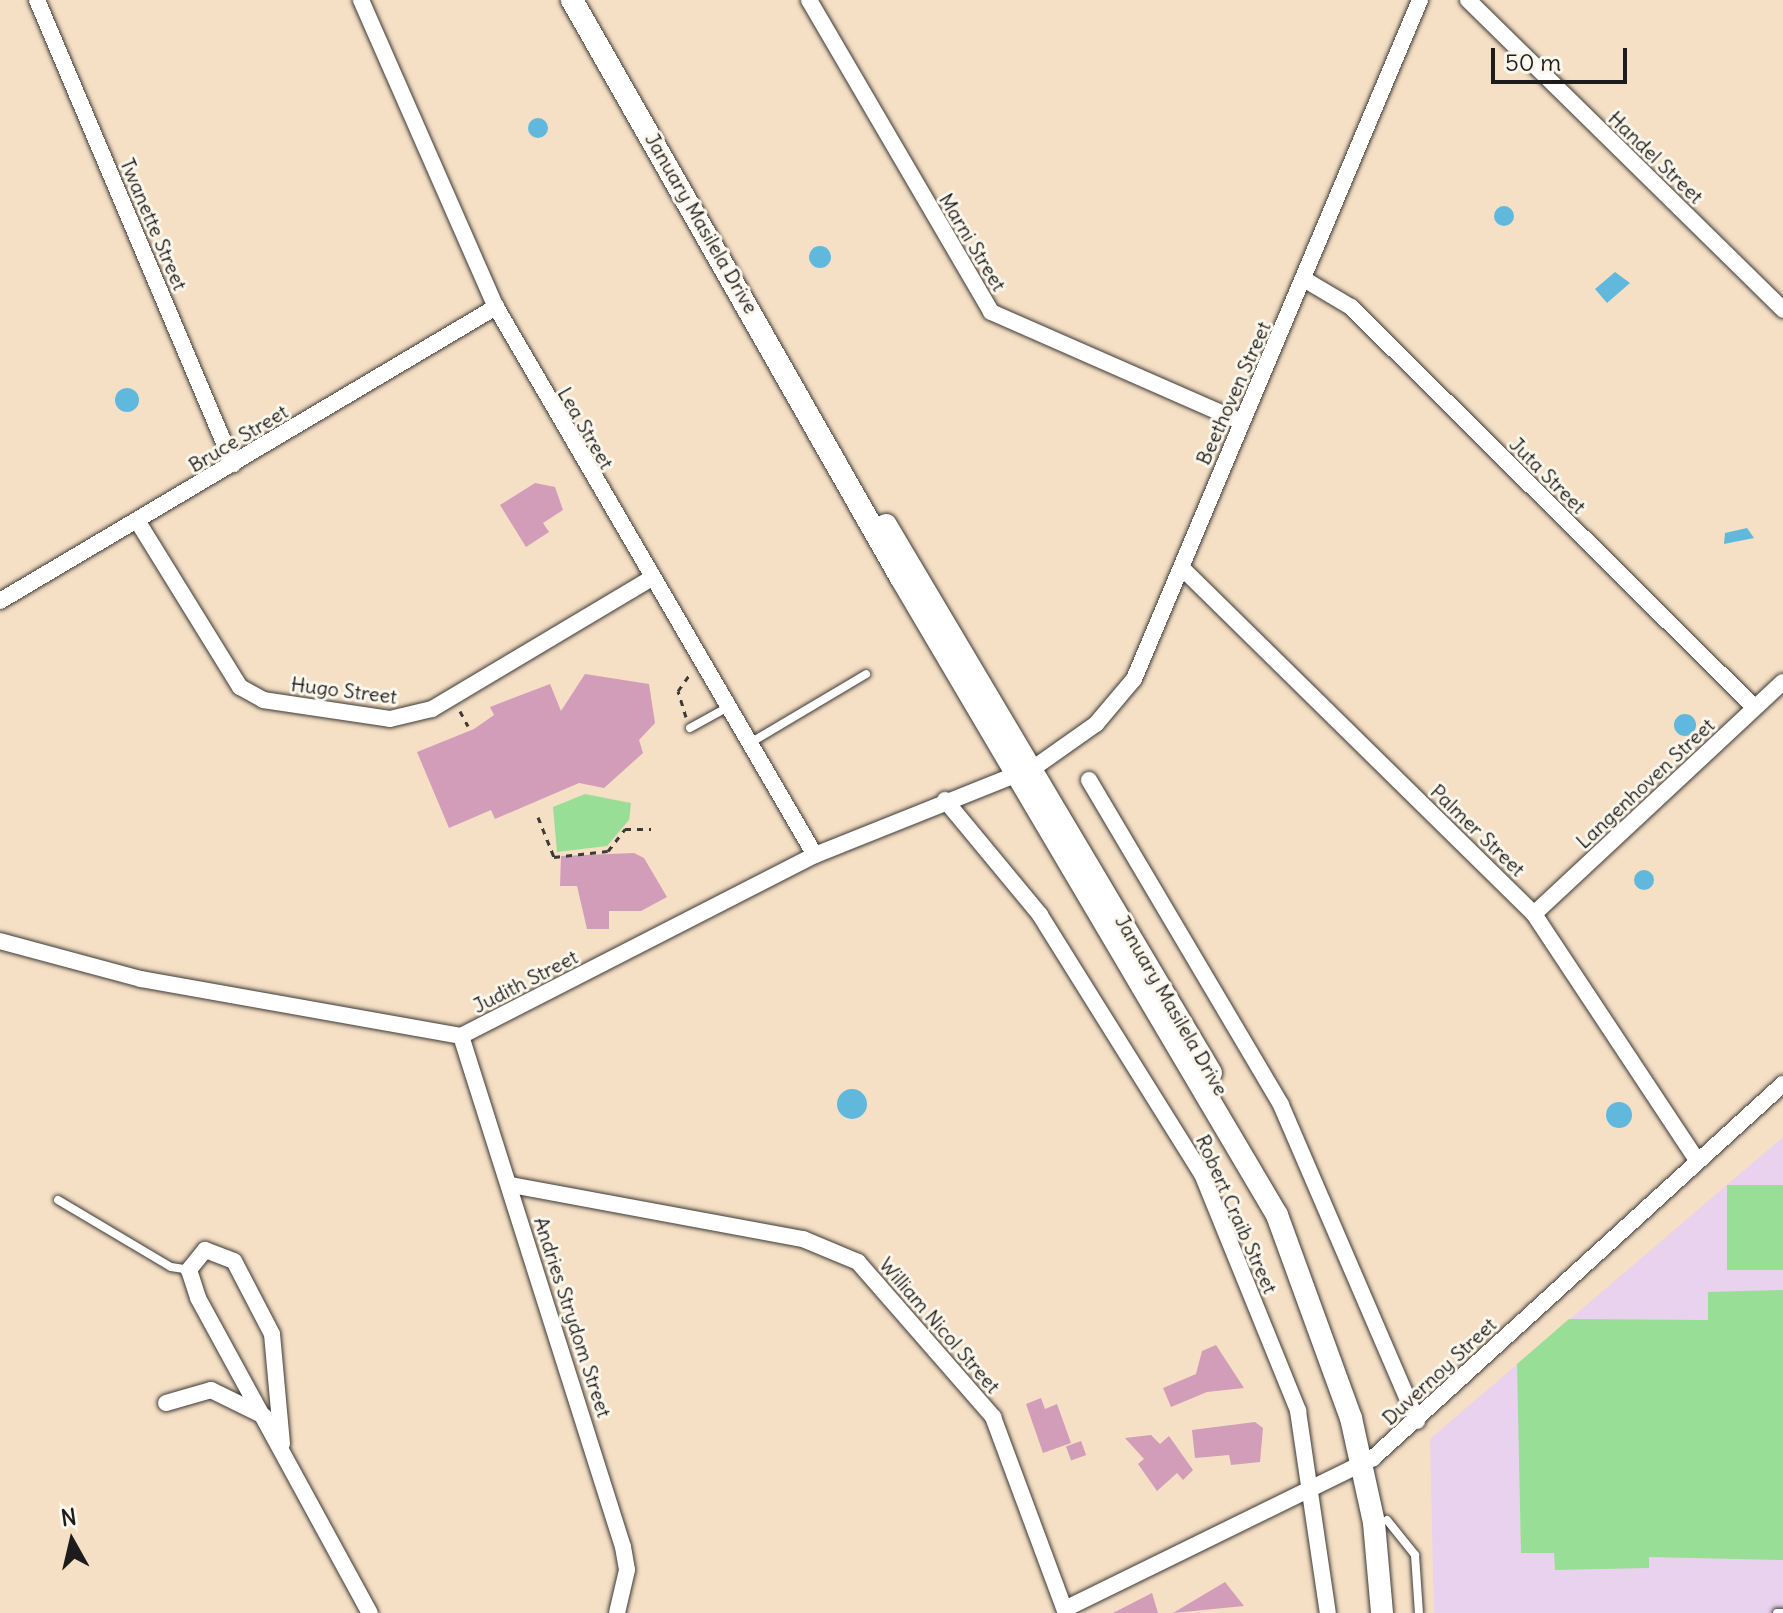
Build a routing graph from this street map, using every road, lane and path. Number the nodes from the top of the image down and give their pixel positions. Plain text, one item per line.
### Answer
1 (37, 0) edge
2 (361, 0) edge
3 (572, 0) edge
4 (809, 0) edge
5 (1420, 0) edge
6 (1468, 0) edge
7 (1307, 281) junction
8 (496, 307) junction
9 (1783, 310) edge
10 (1239, 421) junction
11 (233, 464) junction
12 (138, 522) junction
13 (1183, 569) junction
14 (652, 578) junction
15 (1, 598) edge
16 (704, 667) junction
17 (866, 674) dead end
18 (1783, 682) edge
19 (728, 707) junction
20 (1755, 708) junction
21 (690, 728) joint
22 (749, 744) junction
23 (1026, 771) junction
24 (1089, 780) dead end
25 (945, 800) junction
26 (538, 817) dead end
27 (651, 829) dead end
28 (815, 855) junction
29 (1534, 914) junction
30 (0, 941) edge
31 (461, 1036) junction
32 (1783, 1084) edge
33 (1697, 1160) junction
34 (511, 1185) junction
35 (58, 1200) dead end
36 (189, 1270) junction
37 (166, 1403) dead end
38 (265, 1417) junction
39 (1417, 1421) junction
40 (282, 1444) junction
41 (1368, 1460) junction
42 (1311, 1489) junction
43 (1387, 1520) junction
44 (1067, 1610) edge
45 (370, 1613) edge
46 (617, 1613) edge
47 (1328, 1613) edge
48 (1382, 1613) edge
49 (1395, 1613) edge
50 (1419, 1613) edge
51 (1777, 1613) edge
52 (1783, 1613) edge

1 - 11 street, Twanette Street
2 - 8 street, Lea Street
3 - 23 main road, January Masilela Drive
4 - 10 street, Marni Street
5 - 7 street, Beethoven Street
6 - 9 street, Handel Street
7 - 10 street, Beethoven Street
7 - 20 street, Juta Street
8 - 11 street, Bruce Street
8 - 14 street, Lea Street
10 - 13 street, Beethoven Street
11 - 12 street, Bruce Street
12 - 14 street, Hugo Street
12 - 15 street, Bruce Street
13 - 23 street, Beethoven Street
13 - 29 street, Palmer Street
14 - 16 street, Lea Street
16 - 19 street, Lea Street
16 - 21 path
17 - 22 lane
18 - 20 street, Langenhoven Street
19 - 21 lane
19 - 22 street, Lea Street
20 - 29 street, Langenhoven Street
22 - 28 street, Lea Street
23 - 25 street, Judith Street
23 - 41 main road, January Masilela Drive
24 - 39 street
25 - 28 street, Judith Street
25 - 42 street, Robert Craib Street
26 - 27 path
28 - 31 street, Judith Street
29 - 33 street, Palmer Street
30 - 31 street, Judith Street
31 - 34 street, Andries Strydom Street
32 - 33 street, Duvernoy Street
33 - 39 street, Duvernoy Street
34 - 44 street, William Nicol Street
34 - 46 street, Andries Strydom Street
35 - 36 lane
36 - 38 street
36 - 40 street
37 - 38 street
38 - 40 street
39 - 41 street, Duvernoy Street
40 - 45 street
41 - 42 street, Duvernoy Street
41 - 43 main road, January Masilela Drive
41 - 48 main road, January Masilela Drive
42 - 44 street, Duvernoy Street
42 - 47 street, Robert Craib Street
43 - 49 main road, January Masilela Drive
43 - 50 lane
51 - 52 lane

